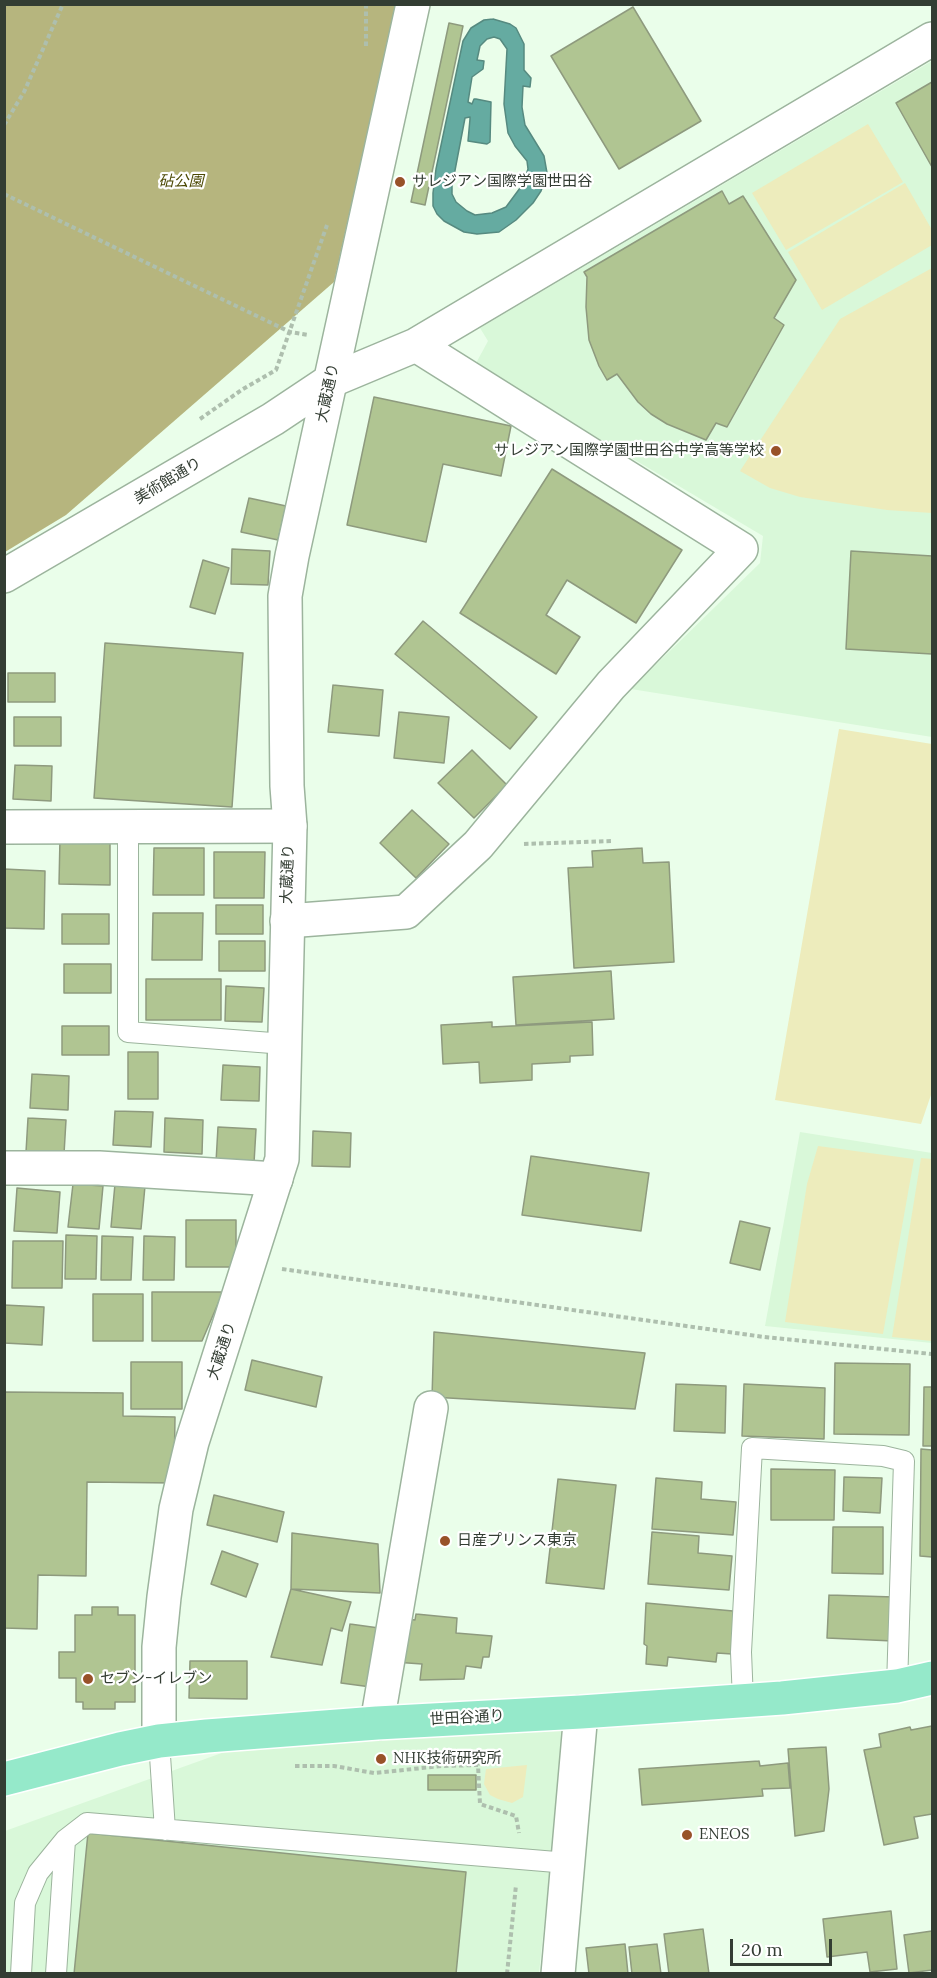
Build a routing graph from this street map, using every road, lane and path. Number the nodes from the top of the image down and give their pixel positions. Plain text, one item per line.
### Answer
1 (63, 4) edge
2 (366, 4) edge
3 (413, 4) edge
4 (933, 39) edge
5 (367, 54) dead end
6 (4, 125) edge
7 (4, 194) edge
8 (328, 224) dead end
9 (290, 332) junction
10 (314, 336) dead end
11 (416, 345) junction
12 (330, 381) junction
13 (194, 423) dead end
14 (4, 576) edge
15 (290, 825) junction
16 (4, 827) edge
17 (128, 827) junction
18 (492, 829) junction
19 (613, 841) dead end
20 (287, 921) junction
21 (285, 1044) junction
22 (4, 1168) edge
23 (276, 1179) junction
24 (249, 1264) junction
25 (933, 1354) edge
26 (430, 1408) dead end
27 (933, 1678) edge
28 (897, 1686) junction
29 (743, 1701) junction
30 (581, 1712) junction
31 (376, 1723) junction
32 (159, 1741) junction
33 (290, 1766) dead end
34 (4, 1779) edge
35 (165, 1830) junction
36 (520, 1839) dead end
37 (65, 1840) junction
38 (568, 1863) junction
39 (517, 1880) dead end
40 (21, 1974) edge
41 (56, 1974) edge
42 (507, 1974) edge
43 (558, 1974) edge

1 - 6 path
2 - 5 path
3 - 12 street, 大蔵通り
4 - 11 street, 美術館通り
7 - 9 path
8 - 9 path
9 - 10 path
9 - 13 path
11 - 12 street, 美術館通り
11 - 18 street
12 - 14 street, 美術館通り
12 - 15 street, 大蔵通り
15 - 17 street
15 - 20 street, 大蔵通り
16 - 17 street
17 - 21 lane
18 - 19 path
18 - 20 street
20 - 21 street, 大蔵通り
21 - 23 street, 大蔵通り
22 - 23 street
23 - 24 street, 大蔵通り
24 - 25 path
24 - 32 street, 大蔵通り
26 - 31 street
27 - 28 main road, 世田谷通り
28 - 29 main road, 世田谷通り
28 - 29 lane
29 - 30 main road, 世田谷通り
30 - 31 main road, 世田谷通り
30 - 38 street
31 - 32 main road, 世田谷通り
32 - 34 main road, 世田谷通り
32 - 35 lane
33 - 36 path
35 - 37 lane
35 - 38 lane
37 - 40 lane
37 - 41 lane
38 - 43 street
39 - 42 path

